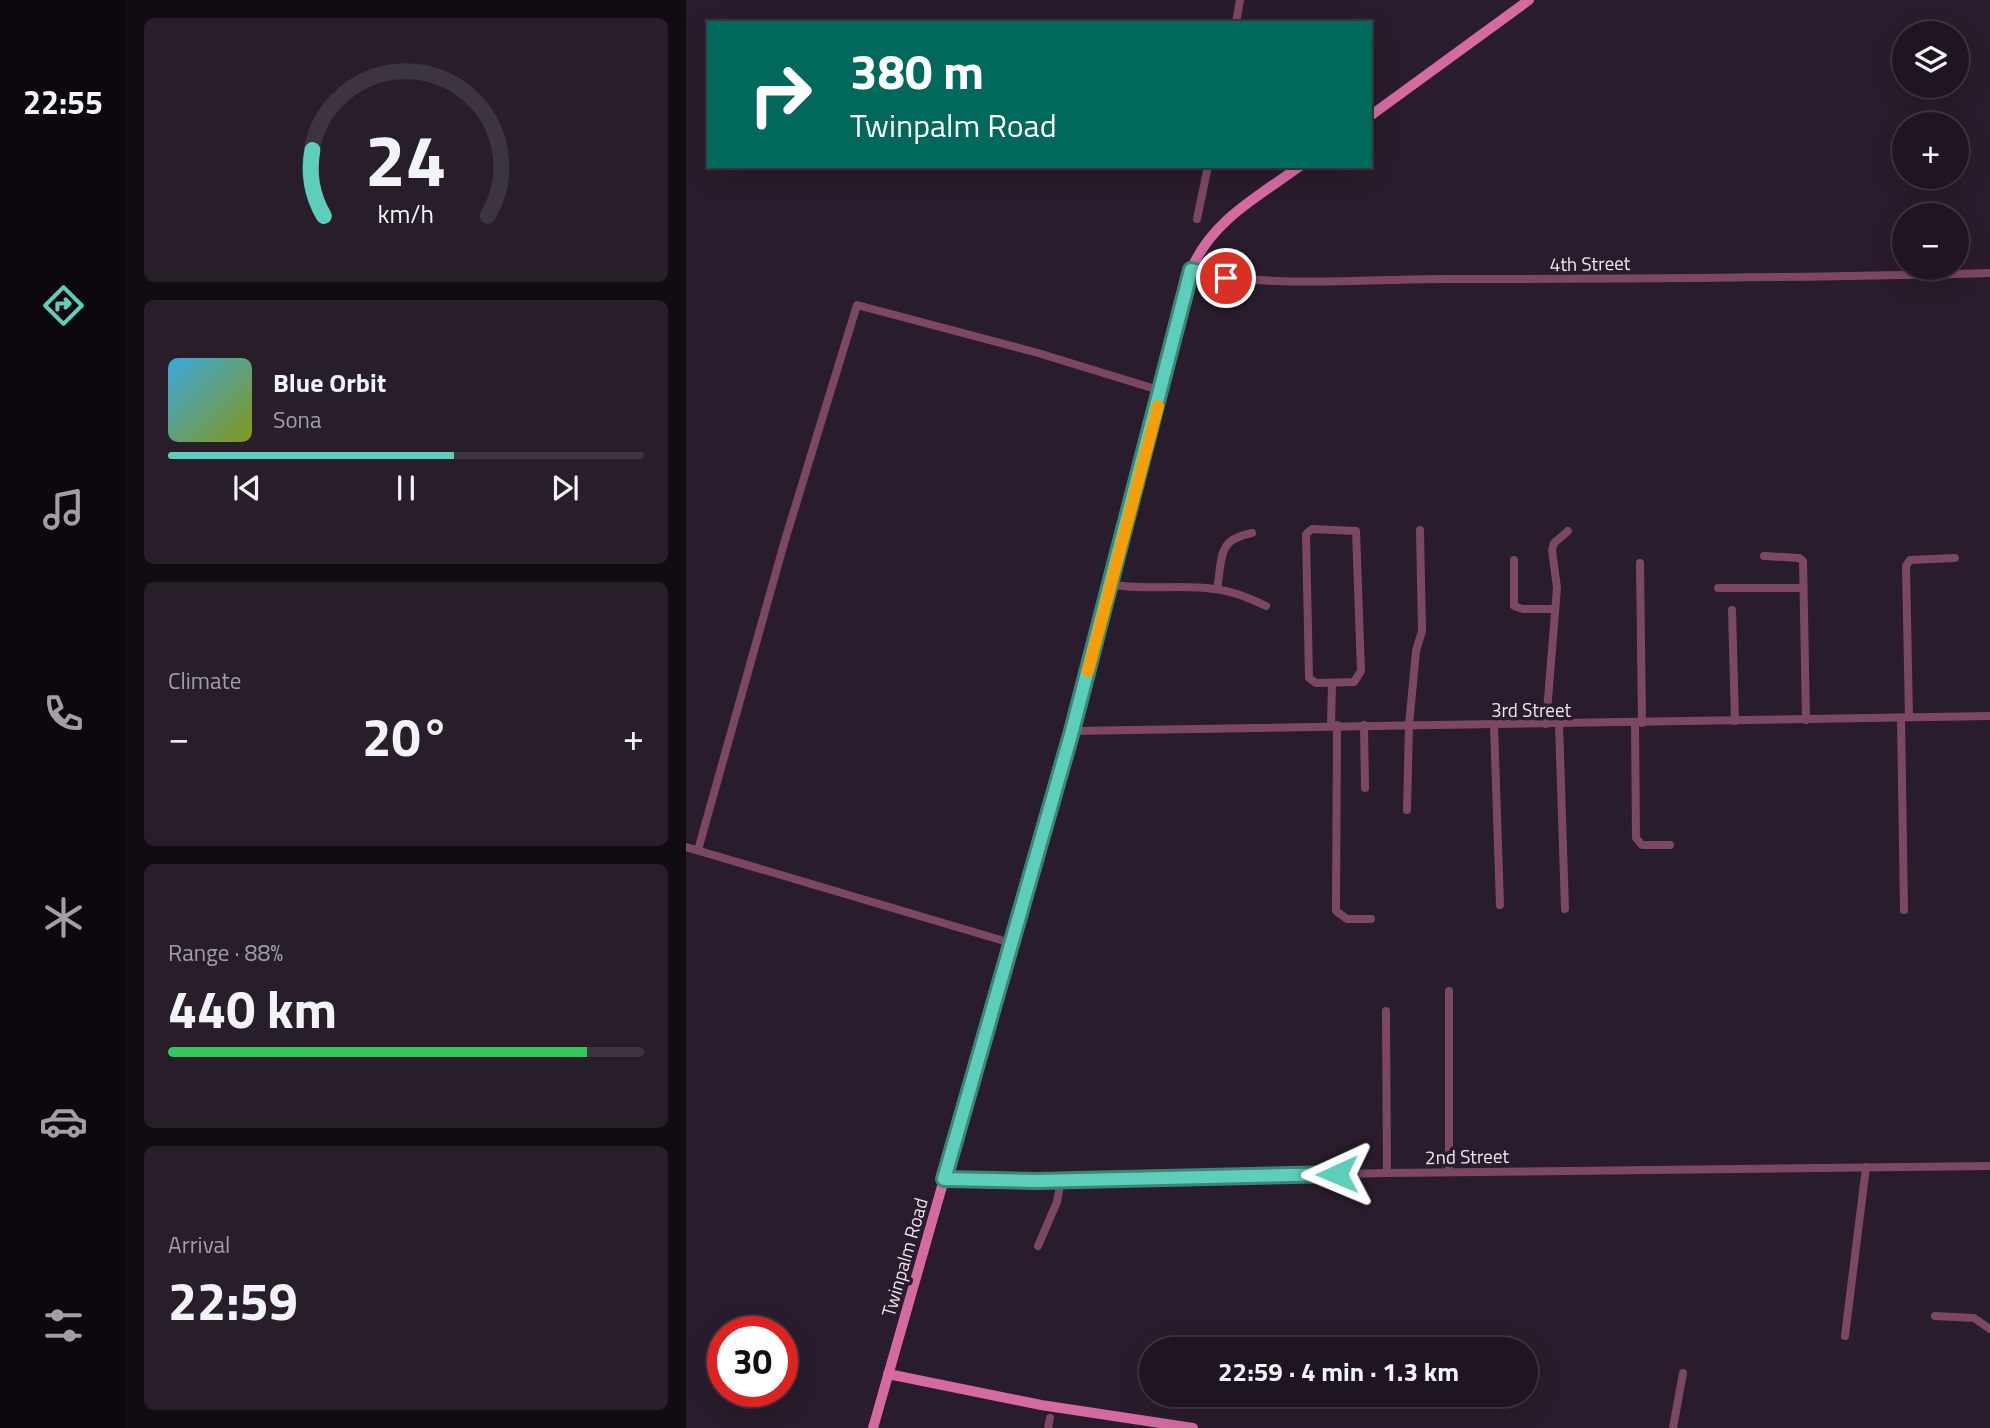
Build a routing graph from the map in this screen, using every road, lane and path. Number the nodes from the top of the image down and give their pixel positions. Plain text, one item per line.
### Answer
1 (1240, 0) edge
2 (1530, 0) edge
3 (1236, 21) edge
4 (1372, 115) edge
5 (1208, 168) edge
6 (1297, 168) edge
7 (1197, 219) dead end
8 (1191, 270) junction
9 (1990, 273) edge
10 (1162, 391) junction
11 (1420, 530) dead end
12 (1568, 531) dead end
13 (1252, 533) dead end
14 (1764, 556) dead end
15 (1955, 558) dead end
16 (1514, 560) dead end
17 (1640, 563) dead end
18 (1110, 584) junction
19 (1718, 588) dead end
20 (1803, 588) junction
21 (1217, 589) junction
22 (1266, 606) dead end
23 (1555, 609) junction
24 (1732, 610) dead end
25 (1332, 683) junction
26 (1990, 716) edge
27 (1905, 717) junction
28 (1806, 720) junction
29 (1735, 721) junction
30 (1638, 723) junction
31 (1494, 724) junction
32 (1546, 724) junction
33 (1559, 724) junction
34 (1334, 725) junction
35 (1364, 725) junction
36 (1409, 725) junction
37 (1072, 731) junction
38 (1365, 788) dead end
39 (1407, 810) dead end
40 (1670, 845) dead end
41 (686, 847) edge
42 (698, 850) junction
43 (1500, 905) dead end
44 (1565, 909) dead end
45 (1904, 910) dead end
46 (1371, 919) dead end
47 (1011, 943) junction
48 (1449, 991) dead end
49 (1386, 1011) dead end
50 (1990, 1166) edge
51 (1866, 1167) junction
52 (1449, 1172) junction
53 (1387, 1173) junction
54 (944, 1179) junction
55 (1061, 1181) junction
56 (1038, 1246) dead end
57 (1935, 1316) dead end
58 (1990, 1329) edge
59 (1845, 1336) dead end
60 (1683, 1373) dead end
61 (888, 1374) junction
62 (1050, 1418) dead end
63 (873, 1428) edge
64 (1048, 1428) edge
65 (1193, 1428) edge
66 (1673, 1428) edge

1 - 3 street
2 - 4 main road
5 - 7 street
6 - 8 main road, Twinpalm Road
8 - 9 street, 4th Street
8 - 10 main road, Twinpalm Road
10 - 18 main road, Twinpalm Road
10 - 42 street
11 - 36 street
12 - 23 street
13 - 21 street
14 - 20 street
15 - 27 street
16 - 23 street
17 - 30 street
18 - 21 street
18 - 37 main road, Twinpalm Road
19 - 20 street
20 - 28 street
21 - 22 street
23 - 32 street
24 - 29 street
25 - 25 street
25 - 34 street
26 - 27 street, 3rd Street
27 - 28 street, 3rd Street
27 - 45 street
28 - 29 street, 3rd Street
29 - 30 street, 3rd Street
30 - 33 street, 3rd Street
30 - 40 street
31 - 32 street, 3rd Street
31 - 36 street, 3rd Street
31 - 43 street
32 - 33 street, 3rd Street
33 - 44 street
34 - 35 street, 3rd Street
34 - 37 street, 3rd Street
34 - 46 street
35 - 36 street, 3rd Street
35 - 38 street
36 - 39 street
37 - 47 main road, Twinpalm Road
41 - 42 street
42 - 47 street
47 - 54 main road, Twinpalm Road
48 - 52 street
49 - 53 street
50 - 51 street, 2nd Street
51 - 52 street, 2nd Street
51 - 59 street
52 - 53 street, 2nd Street
53 - 55 street, 2nd Street
54 - 55 street, 2nd Street
54 - 61 main road, Twinpalm Road
55 - 56 street
57 - 58 street
60 - 66 street
61 - 63 main road, Twinpalm Road
61 - 65 main road
62 - 64 street

